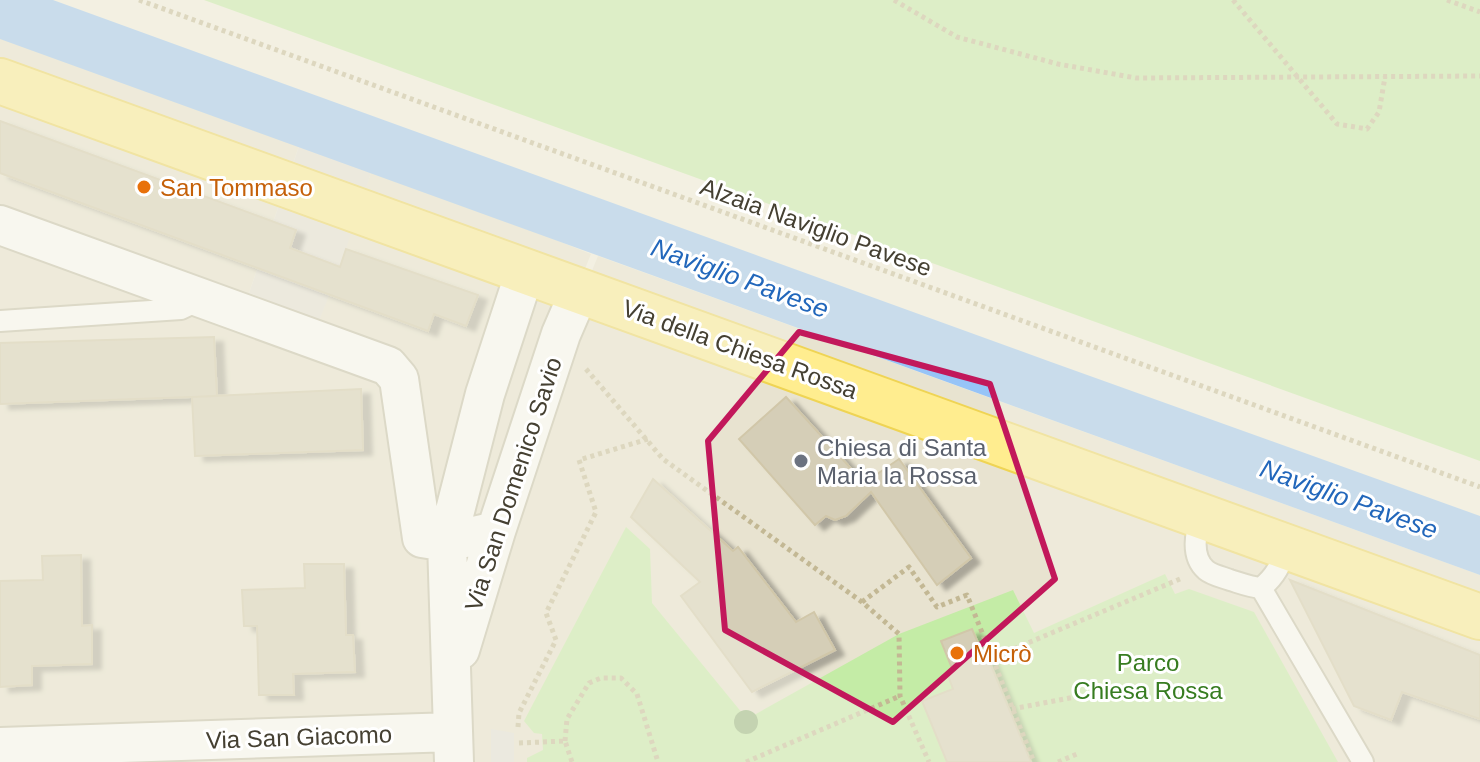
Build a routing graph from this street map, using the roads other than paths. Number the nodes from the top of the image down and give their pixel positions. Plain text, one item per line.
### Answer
1 (0, 81) edge
2 (0, 225) edge
3 (525, 272) junction
4 (580, 290) junction
5 (202, 299) junction
6 (0, 321) edge
7 (1201, 515) junction
8 (496, 531) junction
9 (447, 542) junction
10 (1287, 547) junction
11 (1261, 588) junction
12 (1480, 617) edge
13 (451, 679) junction
14 (0, 747) edge
15 (454, 747) edge
16 (1363, 762) edge

1 - 3 main road, Via della Chiesa Rossa
2 - 5 street
3 - 4 main road, Via della Chiesa Rossa
3 - 9 street, Via San Domenico Savio
4 - 7 main road, Via della Chiesa Rossa
4 - 8 street, Via San Domenico Savio
5 - 6 lane
5 - 9 street, Via San Domenico Savio
7 - 10 main road, Via della Chiesa Rossa
7 - 11 lane
8 - 9 street
8 - 13 street, Via San Domenico Savio
9 - 13 street, Via San Domenico Savio
10 - 11 lane
10 - 12 main road, Via della Chiesa Rossa
11 - 16 lane
13 - 15 street, Via San Domenico Savio
14 - 15 street, Via San Giacomo

